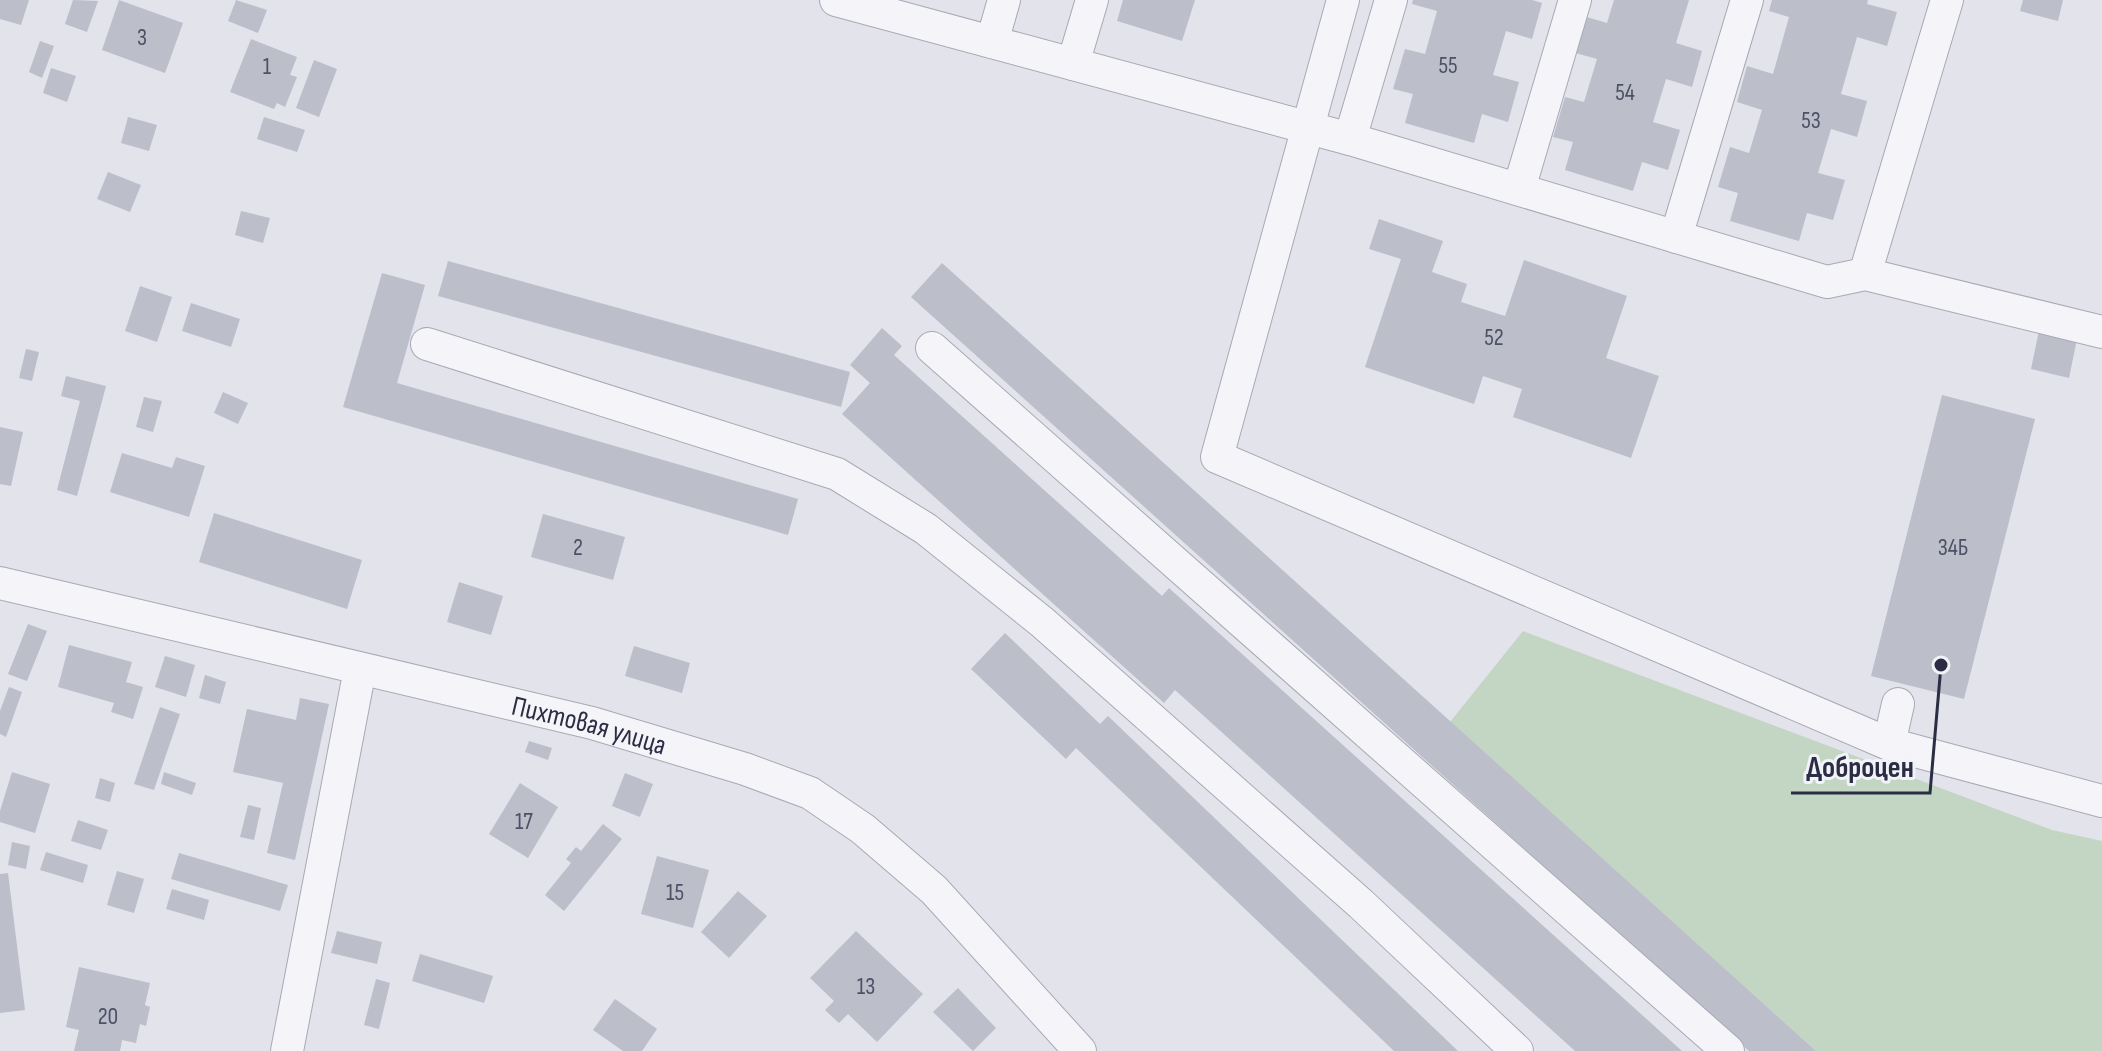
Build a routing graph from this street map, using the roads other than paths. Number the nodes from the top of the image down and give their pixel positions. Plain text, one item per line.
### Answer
1 (836, 0) edge
2 (1004, 0) edge
3 (1092, 0) edge
4 (1343, 0) edge
5 (1391, 0) edge
6 (1575, 0) edge
7 (1747, 0) edge
8 (1947, 0) edge
9 (992, 42) junction
10 (1073, 64) junction
11 (1307, 128) junction
12 (1350, 139) junction
13 (1519, 189) junction
14 (1676, 237) junction
15 (1865, 274) junction
16 (2102, 332) edge
17 (427, 344) dead end
18 (932, 348) dead end
19 (0, 583) edge
20 (360, 669) junction
21 (1898, 704) dead end
22 (1889, 744) junction
23 (2102, 801) edge
24 (287, 1051) edge
25 (1080, 1051) edge
26 (1517, 1051) edge
27 (1728, 1051) edge

1 - 9 street
2 - 9 street
3 - 10 street
4 - 11 street
5 - 12 street
6 - 13 street
7 - 14 street
8 - 15 street
9 - 10 street
10 - 11 street
11 - 12 street
11 - 22 street
12 - 13 street
13 - 14 street
14 - 15 street
15 - 16 street
17 - 26 street
18 - 27 street
19 - 20 street, Пихтовая улица
20 - 24 street
20 - 25 street, Пихтовая улица
21 - 22 street
22 - 23 street

